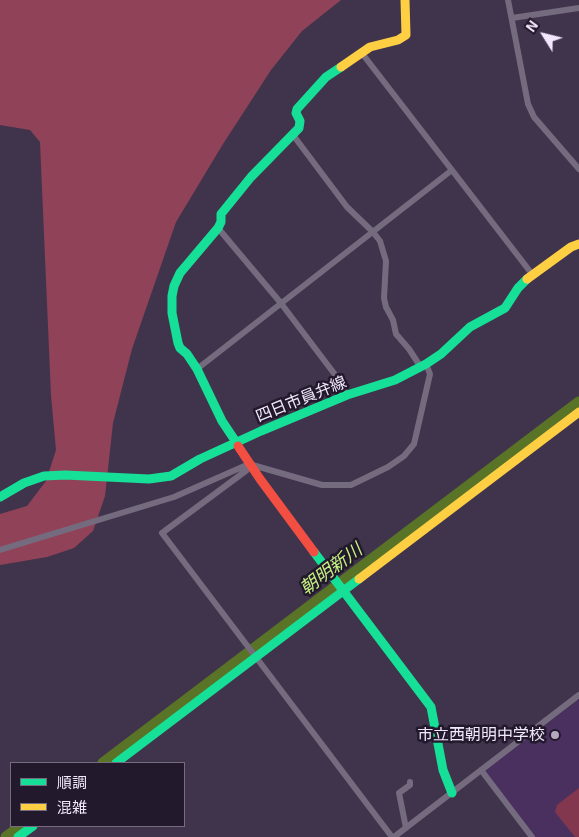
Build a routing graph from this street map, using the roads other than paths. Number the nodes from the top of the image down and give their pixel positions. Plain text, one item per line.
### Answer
1 (405, 0) edge
2 (508, 0) edge
3 (579, 8) edge
4 (512, 18) junction
5 (361, 52) junction
6 (293, 135) junction
7 (579, 169) edge
8 (452, 170) junction
9 (218, 228) junction
10 (373, 232) junction
11 (579, 244) edge
12 (532, 274) junction
13 (280, 302) junction
14 (423, 365) junction
15 (197, 368) junction
16 (347, 395) junction
17 (579, 412) edge
18 (261, 431) junction
19 (235, 440) junction
20 (249, 464) junction
21 (0, 497) edge
22 (0, 550) edge
23 (340, 586) junction
24 (253, 653) junction
25 (579, 695) edge
26 (117, 762) edge
27 (480, 770) junction
28 (410, 782) dead end
29 (452, 793) junction
30 (32, 827) edge
31 (406, 828) junction
32 (18, 837) edge
33 (393, 837) edge
34 (532, 837) edge

1 - 5 street
2 - 4 street
3 - 4 street
4 - 7 street
5 - 6 street
5 - 8 street
6 - 9 street
6 - 10 street
8 - 10 street
8 - 12 street
9 - 13 street
9 - 15 street
10 - 13 street
10 - 14 street
11 - 12 street, 四日市員弁線
12 - 14 street, 四日市員弁線
13 - 15 street
13 - 16 street
14 - 16 street, 四日市員弁線
14 - 20 street
15 - 19 street
16 - 18 street, 四日市員弁線
17 - 23 street
18 - 19 street
18 - 21 street, 四日市員弁線
19 - 20 street
20 - 22 street
20 - 23 street
20 - 24 street
23 - 24 street
23 - 29 street
24 - 26 street
24 - 33 street
25 - 27 street
27 - 29 street
27 - 34 street
28 - 31 street
29 - 31 street
30 - 32 street
31 - 33 street

